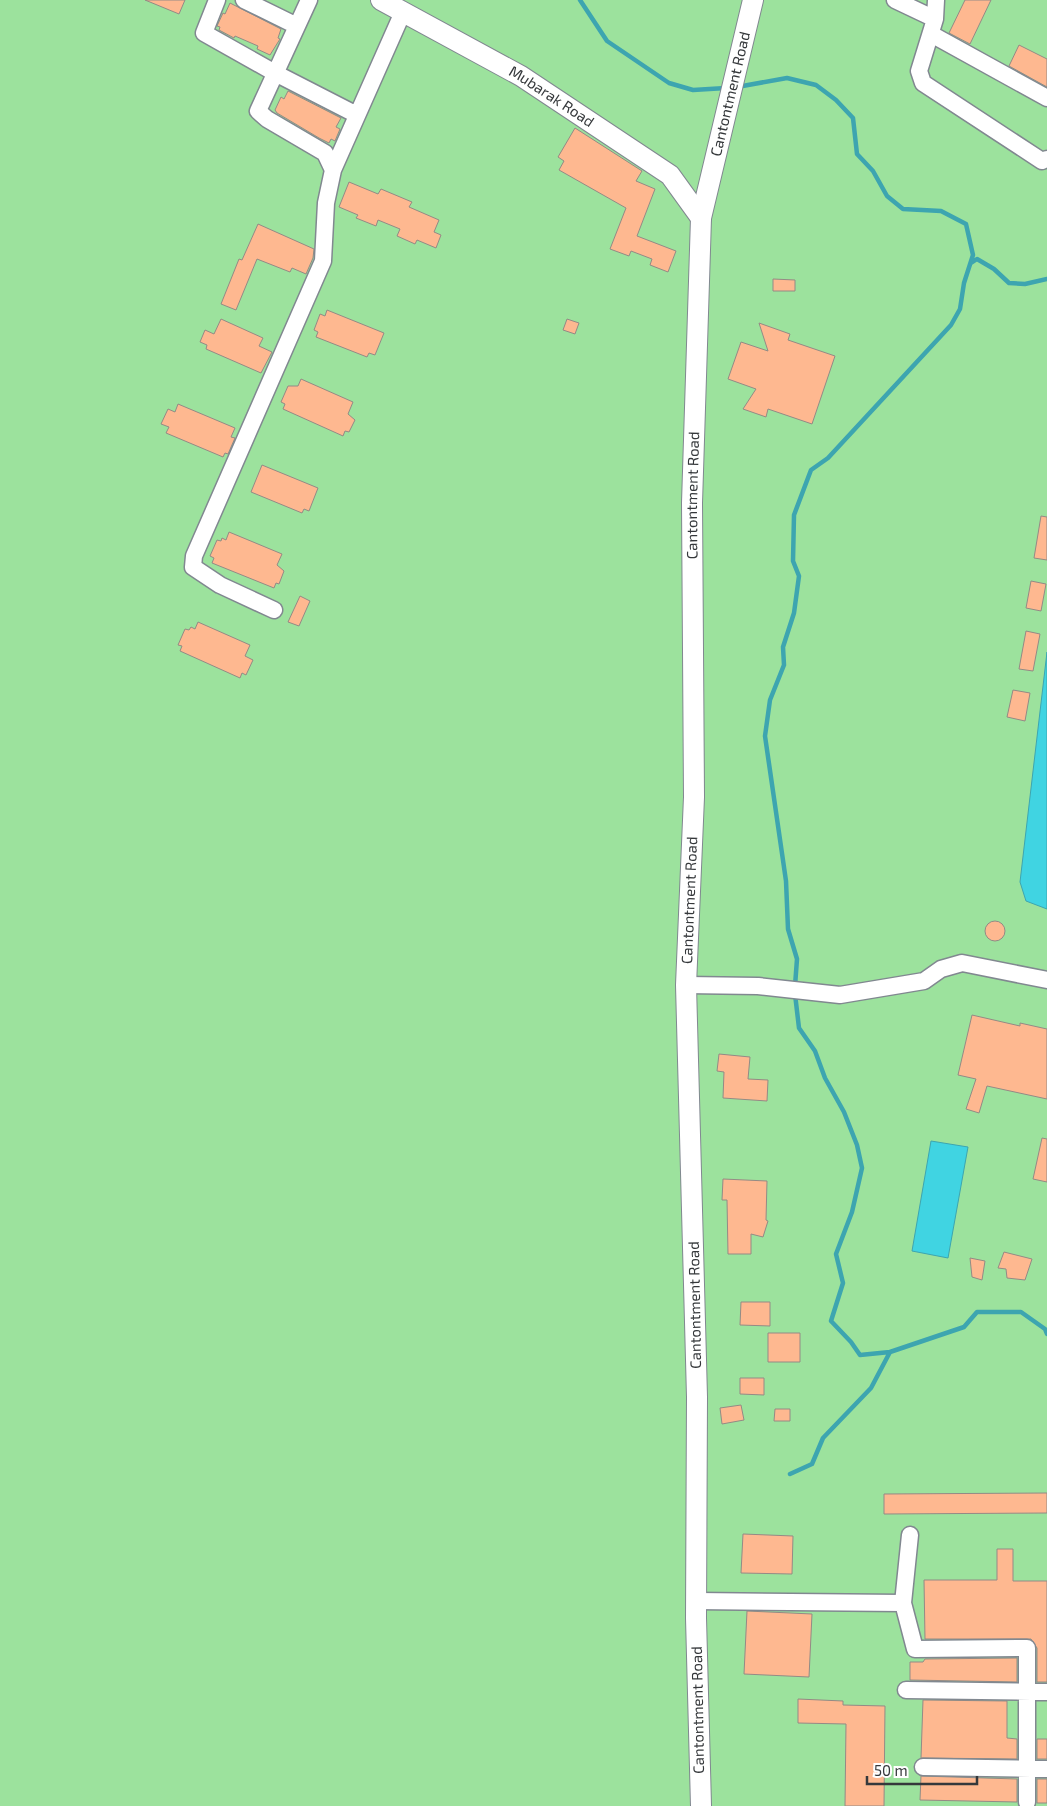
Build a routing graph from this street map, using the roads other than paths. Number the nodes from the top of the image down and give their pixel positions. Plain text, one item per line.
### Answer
1 (217, 0) edge
2 (244, 0) edge
3 (309, 0) edge
4 (381, 0) edge
5 (753, 0) edge
6 (895, 0) edge
7 (936, 0) edge
8 (403, 12) junction
9 (297, 26) junction
10 (933, 26) junction
11 (275, 73) junction
12 (1047, 98) edge
13 (357, 115) junction
14 (1047, 159) edge
15 (333, 170) junction
16 (701, 218) junction
17 (274, 610) dead end
18 (1047, 980) edge
19 (686, 985) junction
20 (910, 1535) dead end
21 (696, 1601) junction
22 (903, 1603) junction
23 (906, 1690) dead end
24 (1027, 1692) junction
25 (1047, 1692) edge
26 (923, 1767) dead end
27 (1027, 1769) junction
28 (1047, 1769) edge
29 (1027, 1802) dead end
30 (701, 1806) edge

1 - 11 street
2 - 9 street
3 - 9 street
4 - 8 street, Mubarak Road
5 - 16 street, Cantontment Road
6 - 10 street
7 - 10 street
8 - 13 street
8 - 16 street, Mubarak Road
9 - 11 street
10 - 12 street
10 - 14 street
11 - 13 street
11 - 15 street
13 - 15 street
15 - 17 street
16 - 19 street, Cantontment Road
18 - 19 street
19 - 21 street, Cantontment Road
20 - 22 street
21 - 22 street
21 - 30 street, Cantontment Road
22 - 24 street
23 - 24 street
24 - 25 street
24 - 27 street
26 - 27 street
27 - 28 street
27 - 29 street

